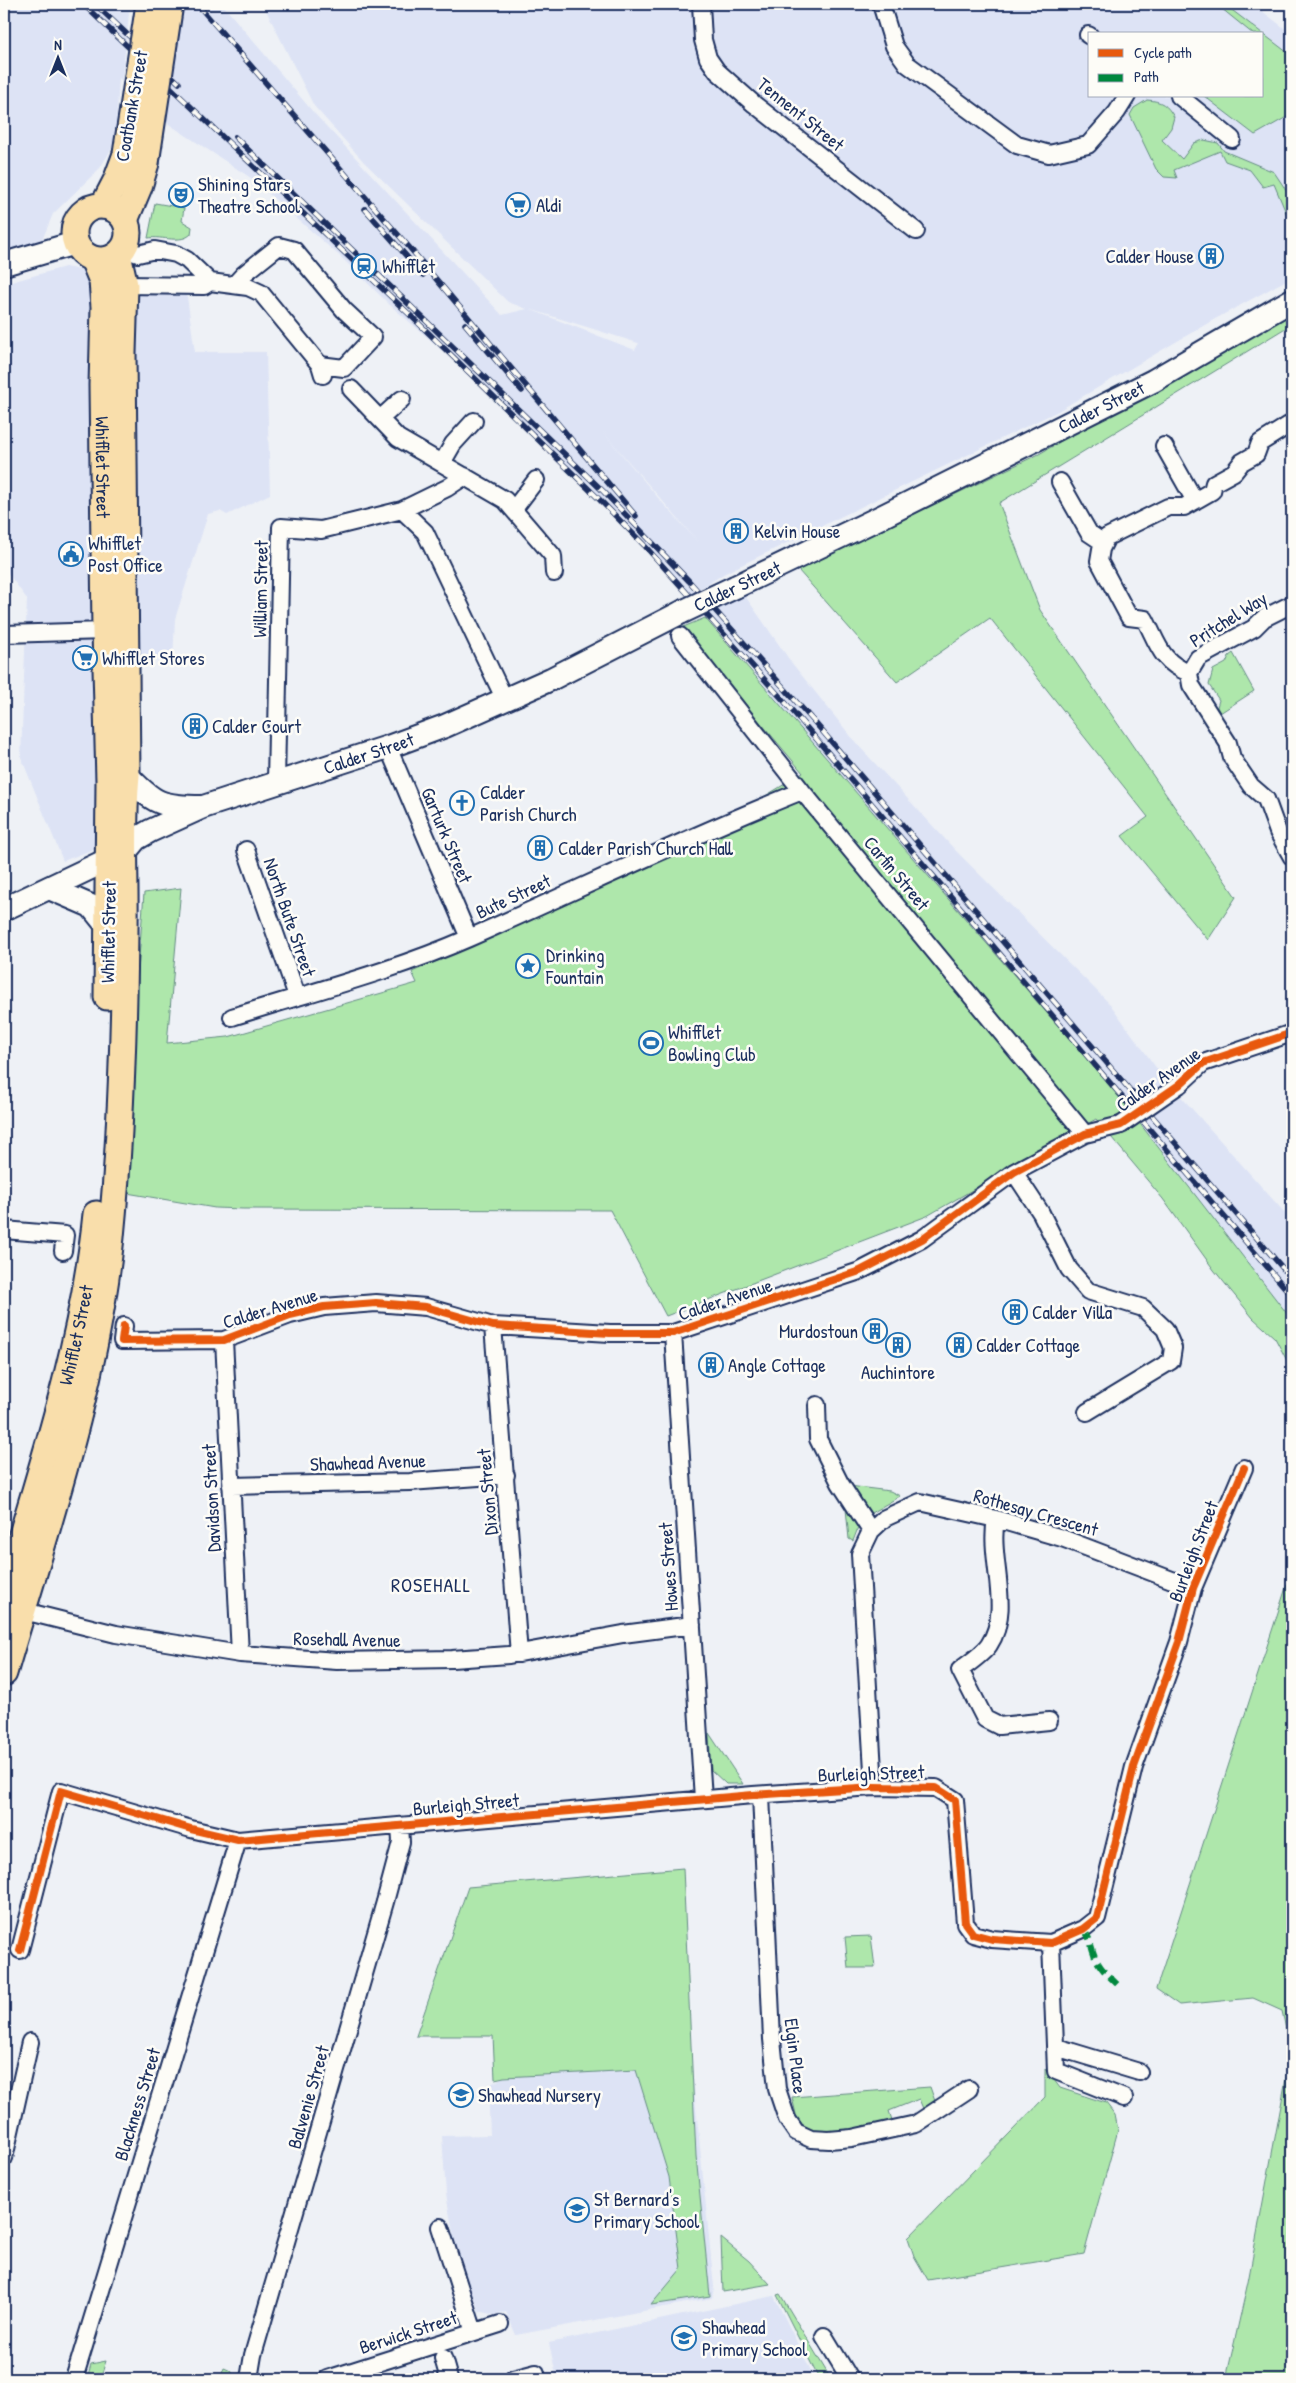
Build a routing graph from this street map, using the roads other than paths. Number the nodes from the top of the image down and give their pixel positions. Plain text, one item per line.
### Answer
1 (149, 4) edge
2 (170, 4) edge
3 (701, 4) edge
4 (881, 4) edge
5 (1126, 98) edge
6 (1181, 98) edge
7 (1232, 139) dead end
8 (136, 159) junction
9 (103, 206) junction
10 (126, 218) junction
11 (916, 231) dead end
12 (84, 251) junction
13 (121, 252) junction
14 (4, 264) edge
15 (207, 284) junction
16 (125, 285) junction
17 (234, 285) junction
18 (1292, 300) edge
19 (351, 389) dead end
20 (402, 399) dead end
21 (380, 419) junction
22 (474, 421) dead end
23 (1292, 424) edge
24 (1164, 446) dead end
25 (442, 463) junction
26 (465, 476) junction
27 (536, 480) dead end
28 (1060, 482) dead end
29 (1195, 500) junction
30 (514, 509) junction
31 (402, 510) junction
32 (1104, 543) junction
33 (554, 573) dead end
34 (1292, 604) edge
35 (105, 631) junction
36 (4, 634) edge
37 (680, 636) dead end
38 (1189, 673) junction
39 (505, 700) junction
40 (388, 748) junction
41 (127, 775) junction
42 (276, 783) junction
43 (802, 791) junction
44 (203, 807) junction
45 (1290, 848) edge
46 (246, 850) dead end
47 (117, 855) junction
48 (49, 888) junction
49 (4, 909) edge
50 (107, 926) junction
51 (469, 938) junction
52 (297, 996) junction
53 (232, 1017) dead end
54 (1292, 1033) edge
55 (1085, 1134) junction
56 (1014, 1172) junction
57 (4, 1230) edge
58 (63, 1251) dead end
59 (124, 1326) dead end
60 (493, 1326) junction
61 (673, 1333) junction
62 (224, 1340) junction
63 (817, 1405) dead end
64 (1087, 1412) dead end
65 (1244, 1468) dead end
66 (506, 1475) junction
67 (231, 1486) junction
68 (996, 1519) junction
69 (871, 1531) junction
70 (1193, 1588) junction
71 (10, 1603) edge
72 (692, 1624) junction
73 (240, 1654) junction
74 (519, 1654) junction
75 (4, 1673) edge
76 (1049, 1721) dead end
77 (874, 1787) junction
78 (761, 1795) junction
79 (704, 1799) junction
80 (400, 1826) junction
81 (238, 1840) junction
82 (1051, 1943) junction
83 (20, 1950) dead end
84 (30, 2042) dead end
85 (1056, 2047) junction
86 (1138, 2072) dead end
87 (969, 2089) dead end
88 (1124, 2098) dead end
89 (4, 2158) edge
90 (440, 2227) dead end
91 (500, 2324) dead end
92 (474, 2332) junction
93 (824, 2336) dead end
94 (443, 2358) dead end
95 (536, 2373) dead end
96 (74, 2379) edge
97 (249, 2379) edge
98 (328, 2379) edge
99 (450, 2379) edge
100 (513, 2379) edge
101 (850, 2379) edge

1 - 8 main road, Coatbank Street, bridge
2 - 8 main road, bridge
3 - 11 street, Tennent Street
4 - 5 street
6 - 7 street
8 - 9 main road, Coatbank Street
8 - 10 main road
9 - 10 main road
9 - 12 main road, Whifflet Street
10 - 13 main road, Whifflet Street
12 - 13 main road
12 - 14 main road
12 - 35 main road, Whifflet Street
13 - 15 street
13 - 16 main road, Whifflet Street
15 - 16 street
15 - 17 street
16 - 41 main road, Whifflet Street
17 - 17 street
18 - 39 main road, Calder Street, bridge
19 - 21 street
20 - 21 street
21 - 25 street
22 - 25 street
23 - 29 street
24 - 29 street
25 - 26 street
26 - 30 street
26 - 31 street
27 - 30 street
28 - 32 street
29 - 32 street
30 - 33 street
31 - 39 street
31 - 42 street, William Street
32 - 38 street
34 - 38 street, Pritchel Way
35 - 36 street
35 - 47 main road, Whifflet Street
37 - 43 street, Carfin Street
38 - 45 street
39 - 40 main road, Calder Street
40 - 42 main road, Calder Street
40 - 51 street, Garturk Street
41 - 44 main road
41 - 47 main road, Whifflet Street
42 - 44 main road, Calder Street
43 - 51 street, Bute Street
43 - 55 street, Carfin Street
44 - 47 main road, Calder Street
46 - 52 street, North Bute Street
47 - 48 main road, Calder Street
47 - 50 main road, Whifflet Street
47 - 71 main road, Whifflet Street
48 - 49 main road, Calder Street
48 - 50 main road
50 - 71 main road, Whifflet Street
51 - 52 street, Bute Street
52 - 53 street, Bute Street
54 - 55 street, Calder Avenue, bridge
55 - 56 street, Calder Avenue
56 - 61 street, Calder Avenue
56 - 64 street
57 - 58 street
59 - 62 street, Calder Avenue
60 - 61 street, Calder Avenue
60 - 62 street, Calder Avenue
60 - 66 street, Dixon Street
61 - 72 street, Howes Street
62 - 67 street, Davidson Street
63 - 69 street
65 - 70 street, Burleigh Street
66 - 67 street, Shawhead Avenue
66 - 74 street, Dixon Street
67 - 73 street, Davidson Street
68 - 69 street, Rothesay Crescent
68 - 70 street, Rothesay Crescent
68 - 76 street
69 - 77 street, Rothesay Crescent
70 - 82 street, Burleigh Street
71 - 73 street, Rosehall Avenue
71 - 75 main road, Whifflet Street
72 - 74 street, Rosehall Avenue
72 - 79 street, Howes Street
73 - 74 street, Rosehall Avenue
77 - 78 street, Burleigh Street
77 - 82 street, Burleigh Street
78 - 79 street, Burleigh Street
78 - 87 street, Elgin Place
79 - 80 street, Burleigh Street
80 - 81 street, Burleigh Street
80 - 97 street, Balvenie Street
81 - 83 street, Burleigh Street
81 - 96 street, Blackness Street
82 - 85 street
84 - 89 street
85 - 86 street
85 - 88 street
90 - 92 street
91 - 92 street, Berwick Street
92 - 98 street, Berwick Street
93 - 101 street
94 - 99 street
95 - 100 street

